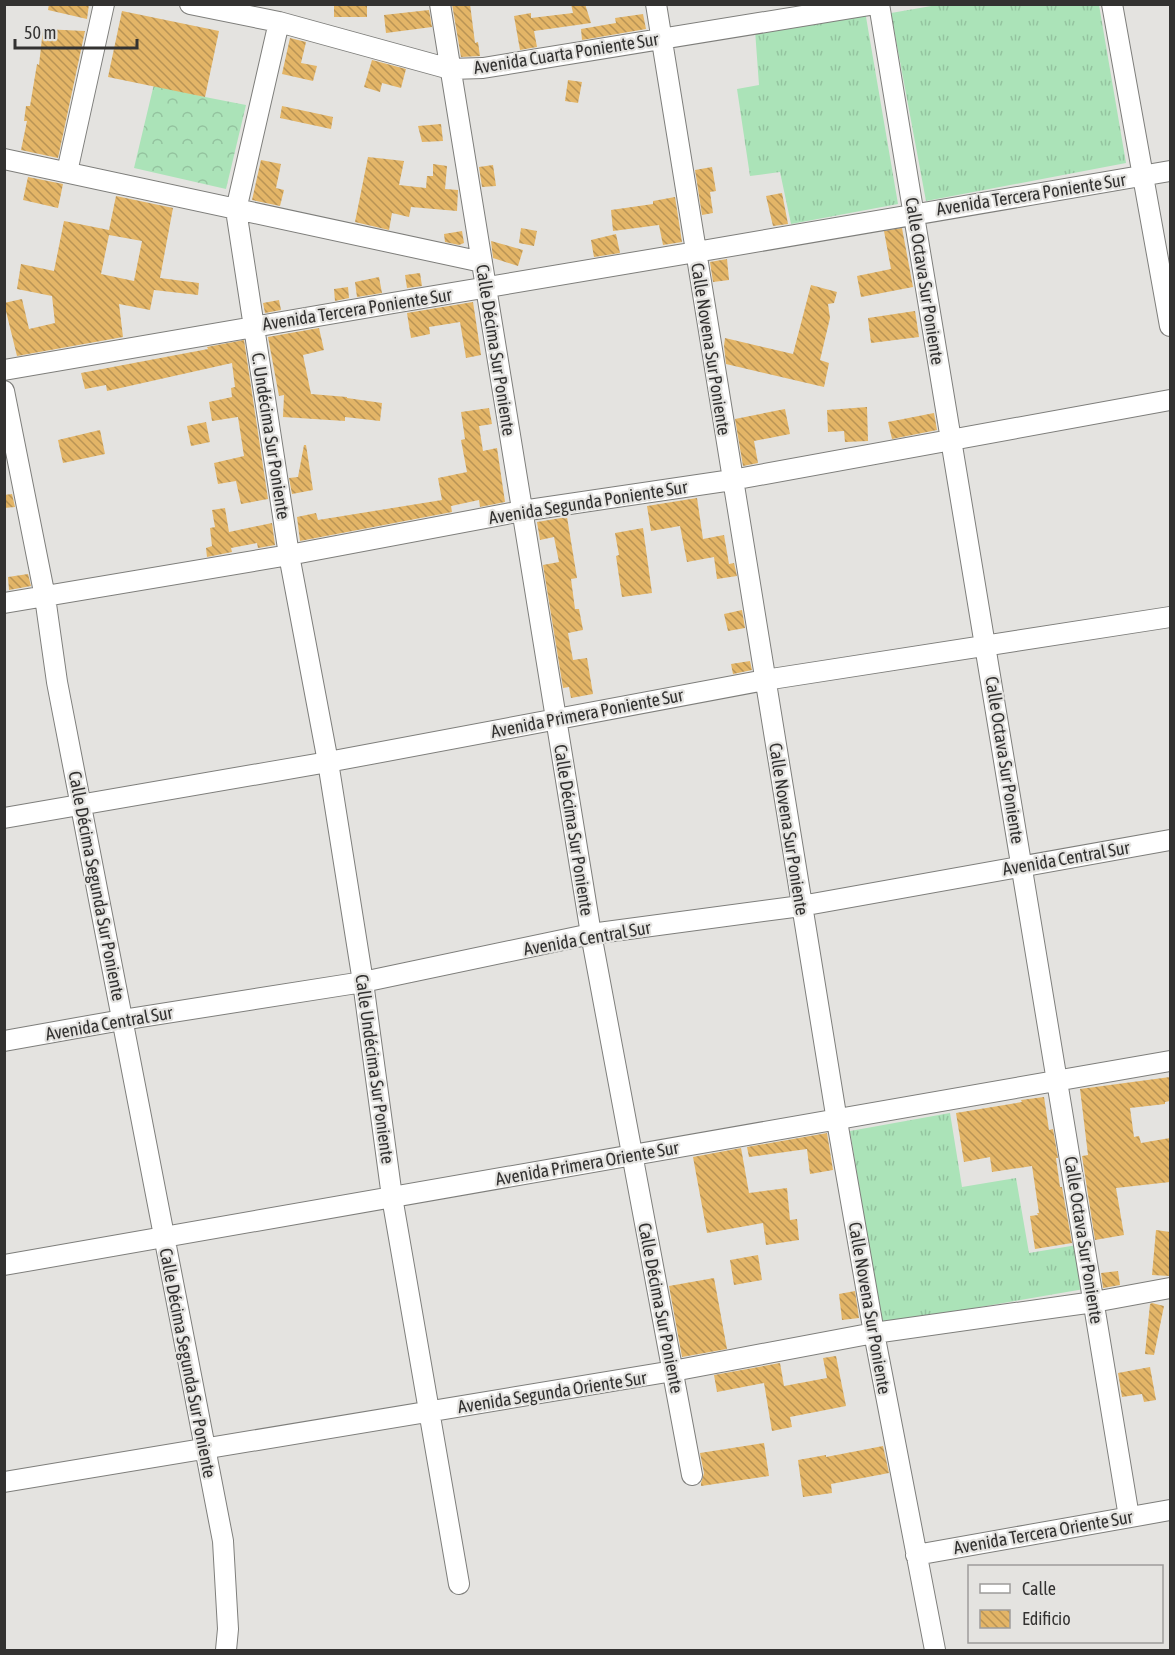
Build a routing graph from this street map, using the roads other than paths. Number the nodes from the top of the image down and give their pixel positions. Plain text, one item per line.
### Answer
1 (104, 4) edge
2 (440, 4) edge
3 (656, 4) edge
4 (878, 4) edge
5 (1112, 4) edge
6 (203, 6) edge
7 (279, 22) junction
8 (661, 38) junction
9 (450, 69) junction
10 (4, 159) edge
11 (1170, 171) edge
12 (67, 172) junction
13 (1143, 176) junction
14 (236, 210) junction
15 (914, 213) junction
16 (696, 252) junction
17 (482, 261) junction
18 (486, 287) junction
19 (253, 326) junction
20 (1170, 326) edge
21 (4, 370) edge
22 (4, 391) edge
23 (1170, 400) edge
24 (951, 441) junction
25 (732, 480) junction
26 (522, 511) junction
27 (289, 555) junction
28 (45, 597) junction
29 (4, 603) edge
30 (1170, 617) edge
31 (986, 646) junction
32 (765, 680) junction
33 (556, 719) junction
34 (328, 762) junction
35 (81, 804) junction
36 (4, 818) edge
37 (1170, 840) edge
38 (1022, 866) junction
39 (801, 906) junction
40 (591, 934) junction
41 (363, 982) junction
42 (122, 1020) junction
43 (4, 1041) edge
44 (1170, 1061) edge
45 (1058, 1080) junction
46 (837, 1121) junction
47 (633, 1155) junction
48 (392, 1197) junction
49 (164, 1237) junction
50 (4, 1265) edge
51 (1170, 1288) edge
52 (1094, 1302) junction
53 (874, 1333) junction
54 (673, 1371) junction
55 (429, 1412) junction
56 (205, 1449) junction
57 (692, 1475) dead end
58 (4, 1482) edge
59 (1170, 1510) edge
60 (1129, 1517) junction
61 (916, 1555) junction
62 (459, 1584) dead end
63 (225, 1650) edge
64 (935, 1650) edge

1 - 12 street
2 - 9 street, Calle Décima Sur Poniente
3 - 8 street, Calle Novena Sur Poniente
4 - 8 street, Avenida Cuarta Poniente Sur
4 - 15 street, Calle Octava Sur Poniente
5 - 13 street
6 - 7 street, Avenida Cuarta Poniente Sur
7 - 9 street, Avenida Cuarta Poniente Sur
7 - 14 street
8 - 9 street, Avenida Cuarta Poniente Sur
8 - 16 street, Calle Novena Sur Poniente
9 - 17 street, Calle Décima Sur Poniente
10 - 12 street
11 - 13 street, Avenida Tercera Poniente Sur
12 - 14 street
13 - 15 street, Avenida Tercera Poniente Sur
13 - 20 street
14 - 17 street
14 - 19 street, C. Undécima Sur Poniente
15 - 16 street, Avenida Tercera Poniente Sur
15 - 24 street, Calle Octava Sur Poniente
16 - 18 street, Avenida Tercera Poniente Sur
16 - 25 street, Calle Novena Sur Poniente
17 - 18 street, Calle Décima Sur Poniente
18 - 19 street, Avenida Tercera Poniente Sur
18 - 26 street, Calle Décima Sur Poniente
19 - 21 street, Avenida Tercera Poniente Sur
19 - 27 street, C. Undécima Sur Poniente
22 - 28 street, Calle Décima Segunda Sur Poniente
23 - 24 street, Avenida Segunda Poniente Sur
24 - 25 street, Avenida Segunda Poniente Sur
24 - 31 street, Calle Octava Sur Poniente
25 - 26 street, Avenida Segunda Poniente Sur
25 - 32 street, Calle Novena Sur Poniente
26 - 27 street, Avenida Segunda Poniente Sur
26 - 33 street, Calle Décima Sur Poniente
27 - 28 street, Avenida Segunda Poniente Sur
27 - 34 street, Calle Undécima Sur Poniente
28 - 29 street, Avenida Segunda Poniente Sur
28 - 35 street, Calle Décima Segunda Sur Poniente
30 - 31 street, Avenida Primera Poniente Sur
31 - 32 street, Avenida Primera Poniente Sur
31 - 38 street, Calle Octava Sur Poniente
32 - 33 street, Avenida Primera Poniente Sur
32 - 39 street, Calle Novena Sur Poniente
33 - 34 street, Avenida Primera Poniente Sur
33 - 40 street, Calle Décima Sur Poniente
34 - 35 street, Avenida Primera Poniente Sur
34 - 41 street, Calle Undécima Sur Poniente
35 - 36 street, Avenida Primera Poniente Sur
35 - 42 street, Calle Décima Segunda Sur Poniente
37 - 38 street, Avenida Central Sur
38 - 39 street, Avenida Central Sur
38 - 45 street, Calle Octava Sur Poniente
39 - 40 street, Avenida Central Sur
39 - 46 street, Calle Novena Sur Poniente
40 - 41 street, Avenida Central Sur
40 - 47 street, Calle Décima Sur Poniente
41 - 42 street, Avenida Central Sur
41 - 48 street, Calle Undécima Sur Poniente
42 - 43 street, Avenida Central Sur
42 - 49 street, Calle Décima Segunda Sur Poniente
44 - 45 street, Avenida Primera Oriente Sur
45 - 46 street, Avenida Primera Oriente Sur
45 - 52 street, Calle Octava Sur Poniente
46 - 47 street, Avenida Primera Oriente Sur
46 - 53 street, Calle Novena Sur Poniente
47 - 48 street, Avenida Primera Oriente Sur
47 - 54 street, Calle Décima Sur Poniente
48 - 49 street, Avenida Primera Oriente Sur
48 - 55 street, Calle Undécima Sur Poniente
49 - 50 street, Avenida Primera Oriente Sur
49 - 56 street, Calle Décima Segunda Sur Poniente
51 - 52 street, Avenida Segunda Oriente Sur
52 - 53 street, Avenida Segunda Oriente Sur
52 - 60 street, Calle Octava Sur Poniente
53 - 54 street, Avenida Segunda Oriente Sur
53 - 61 street, Calle Novena Sur Poniente
54 - 55 street, Avenida Segunda Oriente Sur
54 - 57 street, Calle Décima Sur Poniente
55 - 56 street, Avenida Segunda Oriente Sur
55 - 62 street, Calle Undécima Sur Poniente
56 - 58 street, Avenida Segunda Oriente Sur
56 - 63 street, Calle Décima Segunda Sur Poniente
59 - 60 street, Avenida Tercera Oriente Sur
60 - 61 street, Avenida Tercera Oriente Sur
61 - 64 street, Calle Novena Sur Poniente

